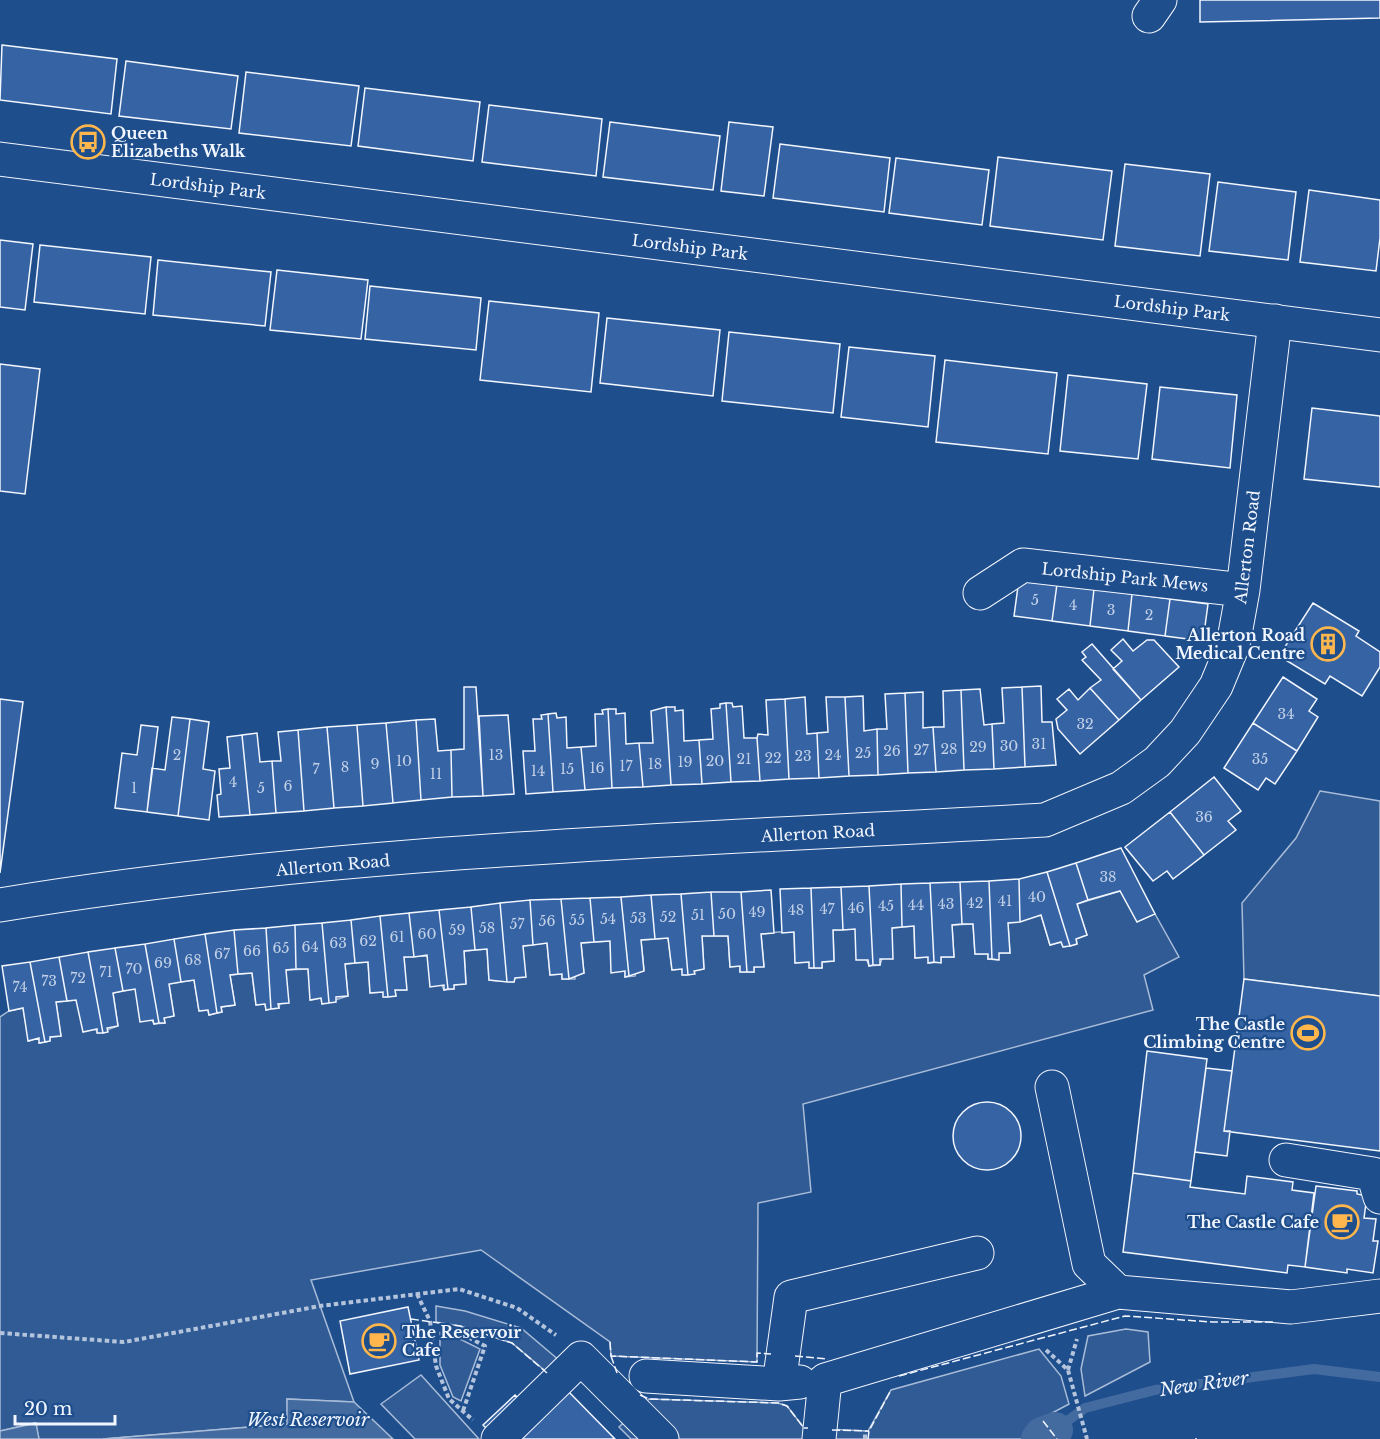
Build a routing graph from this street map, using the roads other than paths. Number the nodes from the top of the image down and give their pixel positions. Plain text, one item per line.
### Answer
1 (0, 159) edge
2 (1275, 321) junction
3 (1380, 335) edge
4 (1243, 590) junction
5 (980, 593) dead end
6 (0, 905) edge
7 (1052, 1087) dead end
8 (1286, 1160) dead end
9 (1380, 1197) edge
10 (977, 1253) dead end
11 (1118, 1292) junction
12 (1380, 1296) edge
13 (646, 1376) dead end
14 (825, 1380) junction
15 (779, 1384) junction
16 (489, 1432) edge
17 (662, 1439) edge
18 (819, 1439) edge

1 - 2 street, Lordship Park
2 - 3 street, Lordship Park
2 - 4 street, Allerton Road
4 - 5 street, Lordship Park Mews
4 - 6 street, Allerton Road
7 - 11 street
8 - 9 street
10 - 15 street
11 - 12 street
11 - 14 street
13 - 15 street
14 - 15 street
14 - 18 street
16 - 17 street

